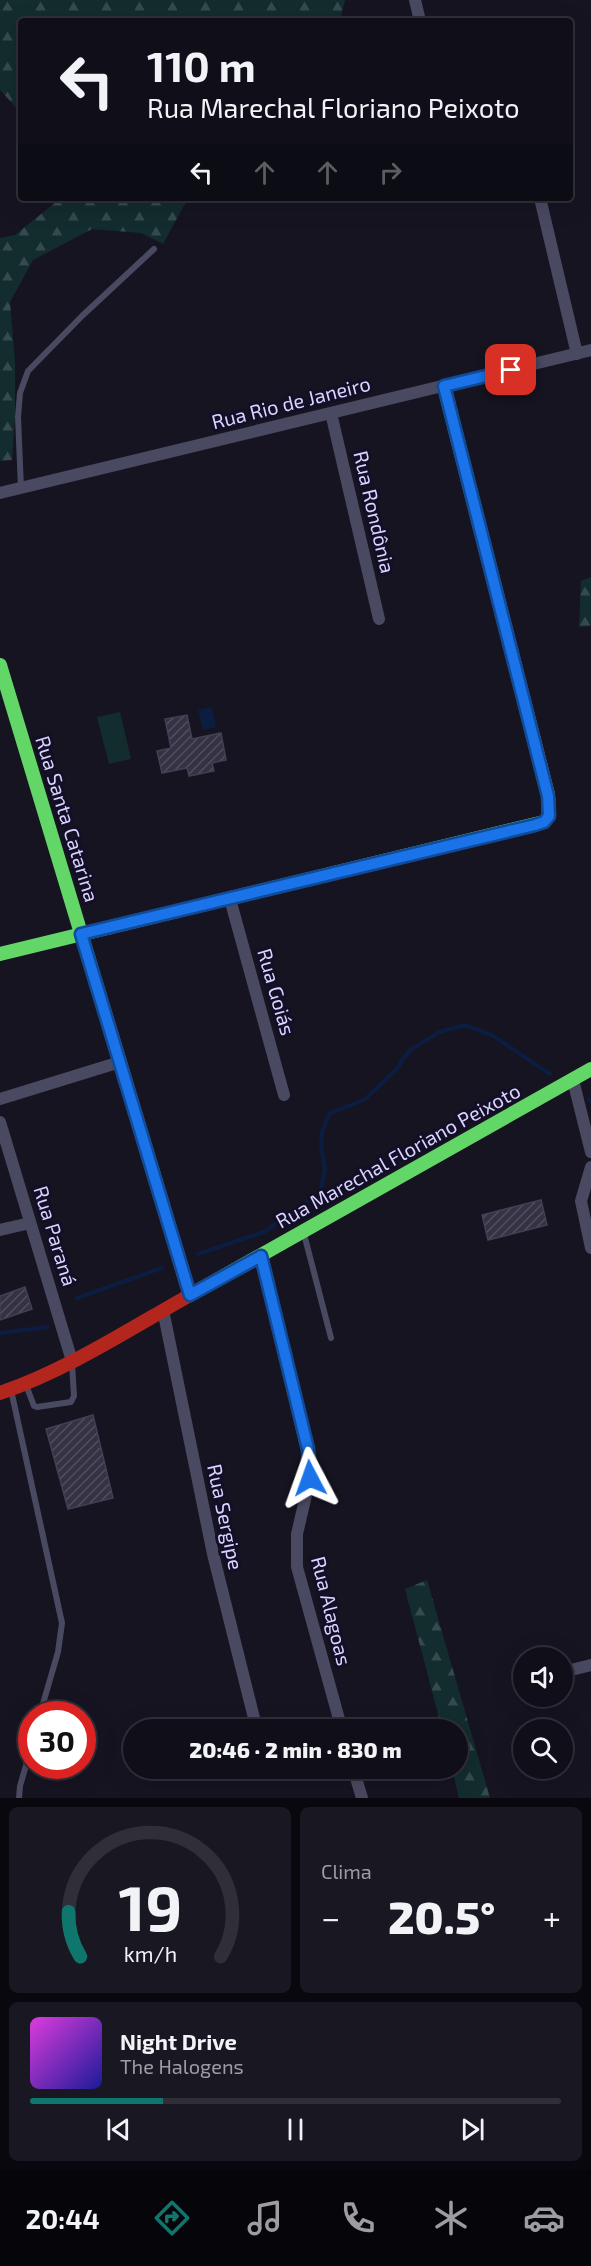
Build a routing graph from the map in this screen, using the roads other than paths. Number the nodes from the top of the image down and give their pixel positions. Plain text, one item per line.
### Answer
1 (415, 0) edge
2 (419, 18) edge
3 (541, 201) edge
4 (154, 249) dead end
5 (591, 350) edge
6 (578, 354) junction
7 (444, 386) junction
8 (331, 413) junction
9 (21, 488) junction
10 (0, 493) edge
11 (379, 619) dead end
12 (0, 664) edge
13 (230, 899) junction
14 (81, 934) junction
15 (0, 954) edge
16 (120, 1062) junction
17 (591, 1070) edge
18 (573, 1080) junction
19 (284, 1095) dead end
20 (0, 1099) edge
21 (0, 1122) edge
22 (591, 1152) edge
23 (591, 1167) edge
24 (30, 1223) junction
25 (0, 1230) edge
26 (304, 1232) junction
27 (591, 1248) edge
28 (261, 1256) junction
29 (190, 1295) junction
30 (163, 1310) junction
31 (332, 1338) dead end
32 (72, 1360) junction
33 (26, 1384) junction
34 (5, 1391) edge
35 (591, 1665) edge
36 (573, 1670) edge
37 (44, 1701) edge
38 (254, 1719) edge
39 (339, 1719) edge
40 (24, 1779) edge
41 (356, 1779) edge
42 (19, 1798) edge
43 (362, 1798) edge

1 - 2 street
3 - 6 street
4 - 9 lane
5 - 6 street, Rua Rio de Janeiro
6 - 7 street, Rua Rio de Janeiro
7 - 8 street, Rua Rio de Janeiro
7 - 13 street
8 - 9 street, Rua Rio de Janeiro
8 - 11 street, Rua Rondônia
9 - 10 street, Rua Rio de Janeiro
12 - 14 street, Rua Santa Catarina
13 - 14 street
13 - 19 street, Rua Goiás
14 - 15 street
14 - 16 street, Rua Santa Catarina
16 - 20 street
16 - 29 street, Rua Santa Catarina
17 - 18 street, Rua Marechal Floriano Peixoto
18 - 22 street
18 - 26 street, Rua Marechal Floriano Peixoto
21 - 24 street, Rua Paraná
23 - 27 street
24 - 25 street
24 - 32 street, Rua Paraná
26 - 28 street, Rua Marechal Floriano Peixoto
26 - 31 lane
28 - 29 street, Rua Marechal Floriano Peixoto
28 - 39 street, Rua Alagoas
29 - 30 street, Rua Marechal Floriano Peixoto
30 - 32 street, Rua Marechal Floriano Peixoto
30 - 38 street, Rua Sergipe
32 - 33 street, Rua Marechal Floriano Peixoto
32 - 33 lane
33 - 34 street, Rua Marechal Floriano Peixoto
34 - 37 lane
35 - 36 street
40 - 42 lane
41 - 43 street

